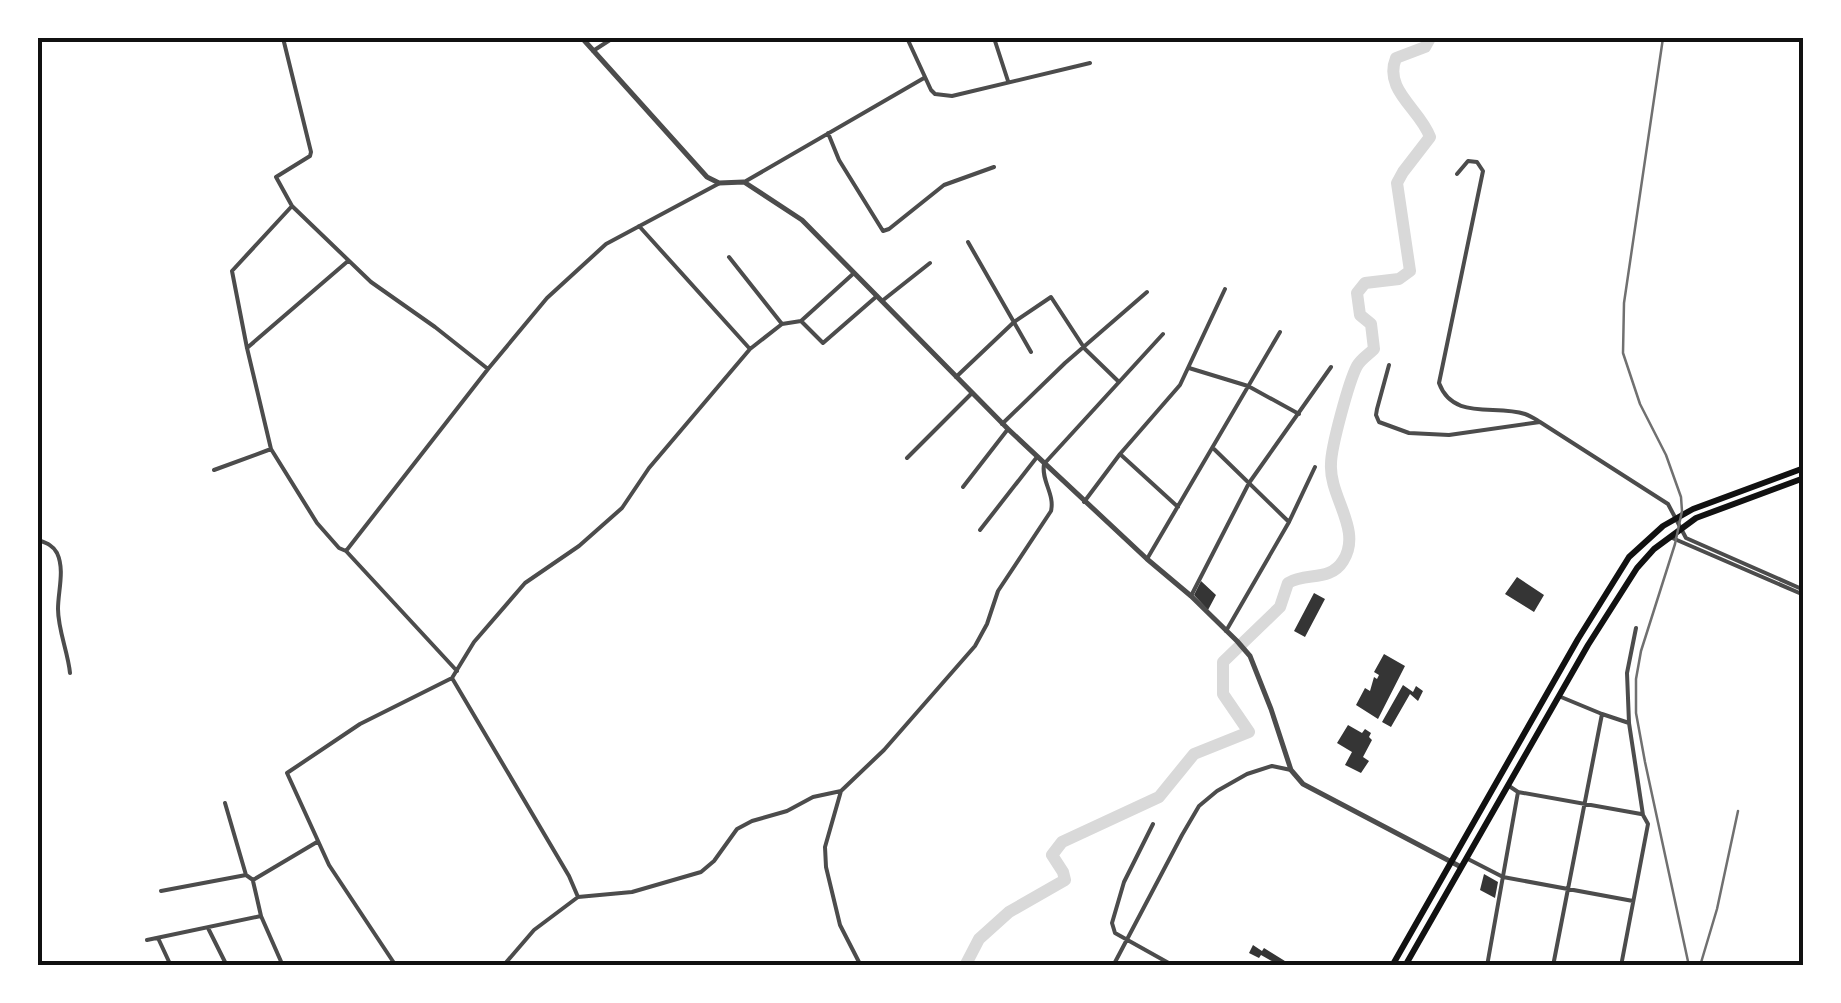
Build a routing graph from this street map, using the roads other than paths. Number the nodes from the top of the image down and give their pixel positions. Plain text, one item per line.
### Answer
1 (283, 38) edge
2 (582, 38) edge
3 (613, 38) edge
4 (906, 38) edge
5 (994, 38) edge
6 (593, 51) junction
7 (1090, 63) dead end
8 (924, 78) junction
9 (1008, 82) junction
10 (828, 133) junction
11 (994, 167) dead end
12 (1457, 174) dead end
13 (744, 182) junction
14 (718, 184) junction
15 (292, 206) junction
16 (638, 226) junction
17 (968, 242) dead end
18 (729, 257) dead end
19 (348, 261) junction
20 (930, 264) dead end
21 (854, 273) junction
22 (1225, 289) dead end
23 (1147, 292) dead end
24 (879, 298) junction
25 (801, 321) junction
26 (1014, 322) junction
27 (782, 324) junction
28 (1280, 332) dead end
29 (1163, 334) dead end
30 (247, 348) junction
31 (1085, 348) junction
32 (750, 349) junction
33 (1031, 352) dead end
34 (1389, 365) dead end
35 (1331, 367) dead end
36 (1188, 368) junction
37 (488, 369) junction
38 (956, 376) junction
39 (1119, 382) junction
40 (1248, 386) junction
41 (972, 393) junction
42 (1299, 414) junction
43 (1540, 422) junction
44 (1002, 424) junction
45 (1008, 429) junction
46 (1212, 448) junction
47 (271, 449) junction
48 (1120, 454) junction
49 (1037, 457) junction
50 (907, 458) dead end
51 (1044, 464) junction
52 (1316, 467) dead end
53 (1804, 468) edge
54 (214, 470) dead end
55 (1804, 478) edge
56 (1249, 483) junction
57 (963, 487) dead end
58 (1084, 502) junction
59 (1178, 507) junction
60 (1676, 518) junction
61 (1289, 522) junction
62 (1680, 528) junction
63 (980, 530) dead end
64 (1670, 537) junction
65 (38, 540) edge
66 (346, 551) junction
67 (1146, 559) junction
68 (1804, 592) edge
69 (1191, 596) junction
70 (1636, 628) dead end
71 (1226, 631) junction
72 (457, 671) junction
73 (70, 673) dead end
74 (452, 678) junction
75 (1561, 696) junction
76 (1602, 714) junction
77 (1629, 723) junction
78 (1291, 770) junction
79 (1510, 786) junction
80 (841, 791) junction
81 (1518, 792) junction
82 (225, 803) dead end
83 (1584, 804) junction
84 (1643, 815) junction
85 (1152, 824) dead end
86 (318, 842) junction
87 (1466, 858) junction
88 (1451, 861) junction
89 (1461, 867) junction
90 (246, 874) junction
91 (1503, 877) junction
92 (253, 880) junction
93 (1568, 889) junction
94 (161, 891) dead end
95 (578, 897) junction
96 (1634, 901) junction
97 (261, 916) junction
98 (208, 928) junction
99 (158, 938) junction
100 (146, 940) dead end
101 (1128, 940) junction
102 (171, 966) edge
103 (227, 966) edge
104 (283, 966) edge
105 (396, 966) edge
106 (502, 966) edge
107 (861, 966) edge
108 (1113, 966) edge
109 (1174, 966) edge
110 (1392, 966) edge
111 (1406, 966) edge
112 (1487, 966) edge
113 (1553, 966) edge
114 (1621, 966) edge

1 - 15 street
2 - 6 street
3 - 6 street
4 - 8 street
5 - 9 street
6 - 14 street
7 - 9 street
8 - 9 street
8 - 10 street
10 - 11 street
10 - 13 street
12 - 43 street
13 - 14 street
13 - 21 street
14 - 16 street
15 - 19 street
15 - 30 street
16 - 32 street
16 - 37 street
17 - 26 street
18 - 27 street
19 - 30 street
19 - 37 street
20 - 24 street
21 - 24 street
21 - 25 street
22 - 36 street
23 - 31 street
24 - 25 street
24 - 38 street
25 - 27 street
26 - 31 street
26 - 33 street
26 - 38 street
27 - 32 street
28 - 40 street
29 - 39 street
30 - 47 street
31 - 39 street
31 - 44 street
32 - 72 street
34 - 43 street
35 - 42 street
36 - 40 street
36 - 48 street
37 - 66 street
38 - 41 street
39 - 51 street
40 - 42 street
40 - 46 street
41 - 44 street
41 - 50 street
42 - 56 street
43 - 60 street
44 - 45 street
45 - 49 street
45 - 57 street
46 - 56 street
46 - 59 street
47 - 54 street
47 - 66 street
48 - 58 street
48 - 59 street
49 - 51 street
49 - 63 street
51 - 58 street
51 - 80 street
52 - 61 street
53 - 60 main road
55 - 62 main road
56 - 61 street
56 - 69 street
58 - 67 street
59 - 67 street
60 - 62 street
60 - 88 main road
61 - 71 street
62 - 64 main road
62 - 68 street
64 - 68 street
64 - 75 main road
65 - 73 street
66 - 72 street
67 - 69 street
69 - 71 street
70 - 77 street
71 - 78 street
72 - 74 street
74 - 86 street
74 - 95 street
75 - 76 street
75 - 79 main road
76 - 77 street
76 - 83 street
77 - 84 street
78 - 88 street
78 - 101 street
79 - 81 street
79 - 87 main road
80 - 95 street
80 - 107 street
81 - 83 street
81 - 91 street
82 - 90 street
83 - 84 street
83 - 93 street
84 - 96 street
85 - 101 street
86 - 92 street
86 - 105 street
87 - 89 main road
87 - 91 street
88 - 89 street
88 - 110 main road
89 - 111 main road
90 - 92 street
90 - 94 street
91 - 93 street
91 - 112 street
92 - 97 street
93 - 96 street
93 - 113 street
95 - 106 street
96 - 114 street
97 - 98 street
97 - 104 street
98 - 99 street
98 - 103 street
99 - 100 street
99 - 102 street
101 - 108 street
101 - 109 street

